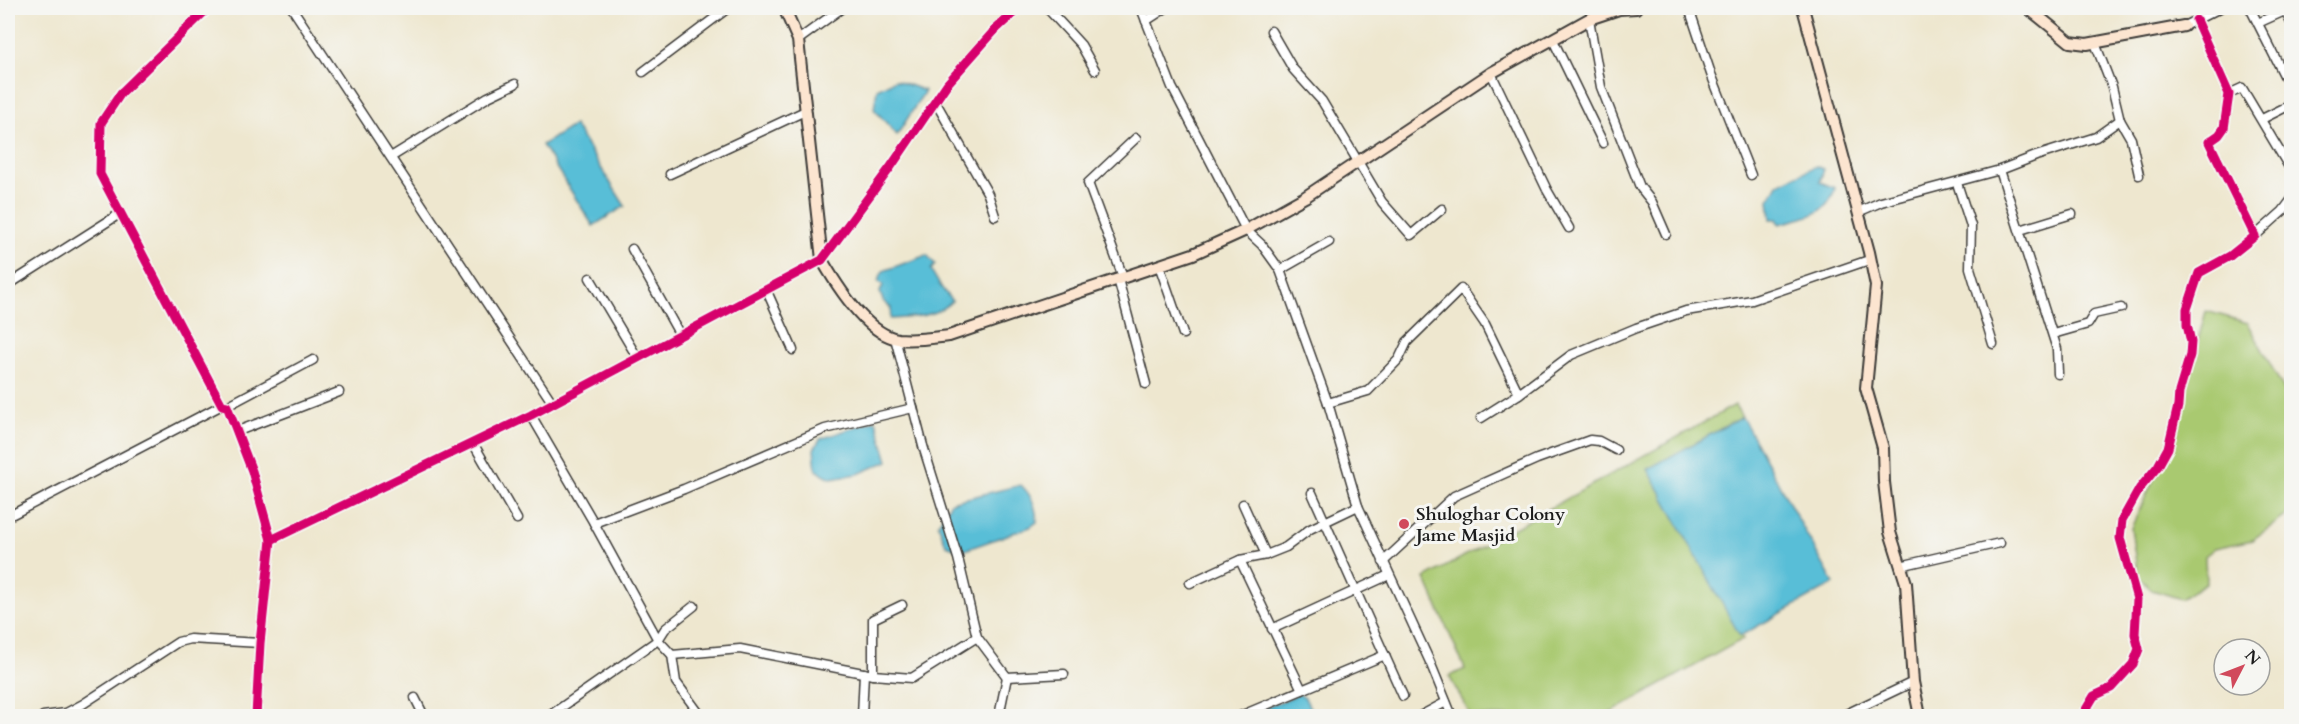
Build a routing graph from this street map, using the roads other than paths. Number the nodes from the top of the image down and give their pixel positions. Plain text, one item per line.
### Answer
1 (208, 8) edge
2 (292, 8) edge
3 (728, 8) edge
4 (784, 8) edge
5 (842, 8) edge
6 (1018, 8) edge
7 (1047, 8) edge
8 (1141, 8) edge
9 (1166, 8) edge
10 (1636, 8) edge
11 (1689, 8) edge
12 (1803, 8) edge
13 (2028, 8) edge
14 (2220, 8) edge
15 (2250, 8) edge
16 (2286, 8) edge
17 (1609, 10) edge
18 (1589, 19) junction
19 (2196, 20) junction
20 (1146, 21) junction
21 (2258, 23) junction
22 (2292, 24) edge
23 (2184, 26) joint
24 (1271, 31) dead end
25 (798, 40) junction
26 (1553, 40) junction
27 (2095, 43) junction
28 (1095, 70) dead end
29 (643, 72) dead end
30 (1491, 73) junction
31 (515, 84) dead end
32 (2292, 92) edge
33 (2229, 94) junction
34 (935, 101) junction
35 (2292, 104) edge
36 (805, 111) junction
37 (2262, 119) junction
38 (2120, 120) junction
39 (1136, 138) dead end
40 (1603, 143) dead end
41 (391, 157) junction
42 (1356, 162) junction
43 (2000, 170) junction
44 (2292, 172) edge
45 (670, 174) dead end
46 (1751, 175) dead end
47 (2139, 175) dead end
48 (1957, 183) junction
49 (2292, 199) edge
50 (1442, 209) dead end
51 (1858, 212) junction
52 (121, 213) junction
53 (2072, 214) dead end
54 (995, 216) dead end
55 (1569, 228) dead end
56 (1246, 230) junction
57 (2020, 231) junction
58 (1666, 234) dead end
59 (2256, 236) junction
60 (1329, 242) dead end
61 (632, 249) dead end
62 (822, 260) junction
63 (1869, 260) junction
64 (1159, 265) junction
65 (1280, 270) junction
66 (590, 278) dead end
67 (1121, 278) junction
68 (8, 285) edge
69 (766, 290) junction
70 (2121, 308) dead end
71 (1183, 334) dead end
72 (2053, 334) junction
73 (680, 335) junction
74 (895, 338) junction
75 (1993, 344) dead end
76 (793, 350) dead end
77 (637, 357) junction
78 (313, 360) dead end
79 (2058, 374) dead end
80 (1146, 384) dead end
81 (339, 392) dead end
82 (1519, 394) junction
83 (552, 402) junction
84 (1328, 403) junction
85 (224, 406) junction
86 (913, 408) junction
87 (531, 415) junction
88 (1481, 418) dead end
89 (238, 431) junction
90 (473, 443) junction
91 (1616, 450) dead end
92 (1312, 493) dead end
93 (1243, 504) dead end
94 (1358, 506) junction
95 (13, 514) dead end
96 (517, 519) dead end
97 (1326, 521) junction
98 (594, 524) junction
99 (271, 540) junction
100 (2000, 543) dead end
101 (1266, 555) junction
102 (1240, 560) junction
103 (1383, 562) junction
104 (1900, 566) junction
105 (1389, 575) junction
106 (1190, 584) dead end
107 (1356, 590) junction
108 (902, 605) dead end
109 (694, 606) dead end
110 (1272, 629) junction
111 (977, 637) junction
112 (658, 640) junction
113 (260, 643) junction
114 (672, 655) junction
115 (1384, 655) junction
116 (869, 674) junction
117 (1064, 674) dead end
118 (1007, 677) junction
119 (1912, 682) junction
120 (1302, 690) junction
121 (1403, 696) dead end
122 (415, 698) dead end
123 (1446, 702) junction
124 (43, 717) edge
125 (256, 717) edge
126 (424, 717) edge
127 (549, 717) edge
128 (701, 717) edge
129 (862, 717) edge
130 (999, 717) edge
131 (1240, 717) edge
132 (1420, 717) edge
133 (1452, 717) edge
134 (1842, 717) edge
135 (1920, 717) edge
136 (2082, 717) edge

1 - 52 street
2 - 41 street
3 - 29 street
4 - 25 main road
5 - 25 street
6 - 34 street
7 - 28 street
8 - 20 street
9 - 20 street
10 - 17 main road
11 - 46 street
12 - 51 main road
13 - 27 main road
14 - 19 street
15 - 21 street
16 - 21 street
16 - 22 street
17 - 18 main road
18 - 26 main road
18 - 58 street
19 - 23 street
19 - 33 street
20 - 56 street
21 - 32 street
23 - 27 main road
24 - 42 street
25 - 36 main road
26 - 30 main road
26 - 40 street
27 - 38 street
30 - 42 main road
30 - 55 street
31 - 41 street
33 - 37 street
33 - 59 street
34 - 54 street
34 - 62 street
35 - 37 street
36 - 45 street
36 - 62 main road
37 - 44 street
38 - 43 street
38 - 47 street
39 - 67 street
41 - 83 street
42 - 50 street
42 - 56 main road
43 - 48 street
43 - 57 street
48 - 51 street
48 - 75 street
49 - 59 street
51 - 63 main road
52 - 68 street
52 - 85 street
53 - 57 street
56 - 64 main road
56 - 65 street
57 - 72 street
59 - 136 street
60 - 65 street
61 - 73 street
62 - 69 street
62 - 74 main road
63 - 82 street
63 - 104 main road
64 - 67 main road
64 - 71 street
65 - 84 street
66 - 77 street
67 - 74 main road
67 - 80 street
69 - 73 street
69 - 76 street
70 - 72 street
72 - 79 street
73 - 77 street
74 - 86 street
77 - 83 street
78 - 85 street
81 - 89 street
82 - 84 street
82 - 88 street
83 - 87 street
84 - 94 street
85 - 89 street
85 - 95 street
86 - 98 street
86 - 111 street
87 - 90 street
87 - 98 street
89 - 99 street
90 - 96 street
90 - 99 street
91 - 103 street
92 - 97 street
93 - 101 street
94 - 97 street
94 - 103 street
97 - 101 street
97 - 107 street
98 - 112 street
99 - 113 street
100 - 104 street
101 - 102 street
102 - 106 street
102 - 110 street
103 - 105 street
104 - 119 main road
105 - 107 street
105 - 123 street
107 - 110 street
107 - 115 street
108 - 116 street
109 - 112 street
110 - 120 street
111 - 116 street
111 - 118 street
112 - 114 street
112 - 127 street
113 - 124 street
113 - 125 street
114 - 116 street
114 - 128 street
115 - 120 street
115 - 121 street
116 - 129 street
117 - 118 street
118 - 130 street
119 - 134 street
119 - 135 main road
120 - 131 street
122 - 126 street
123 - 132 street
123 - 133 street

